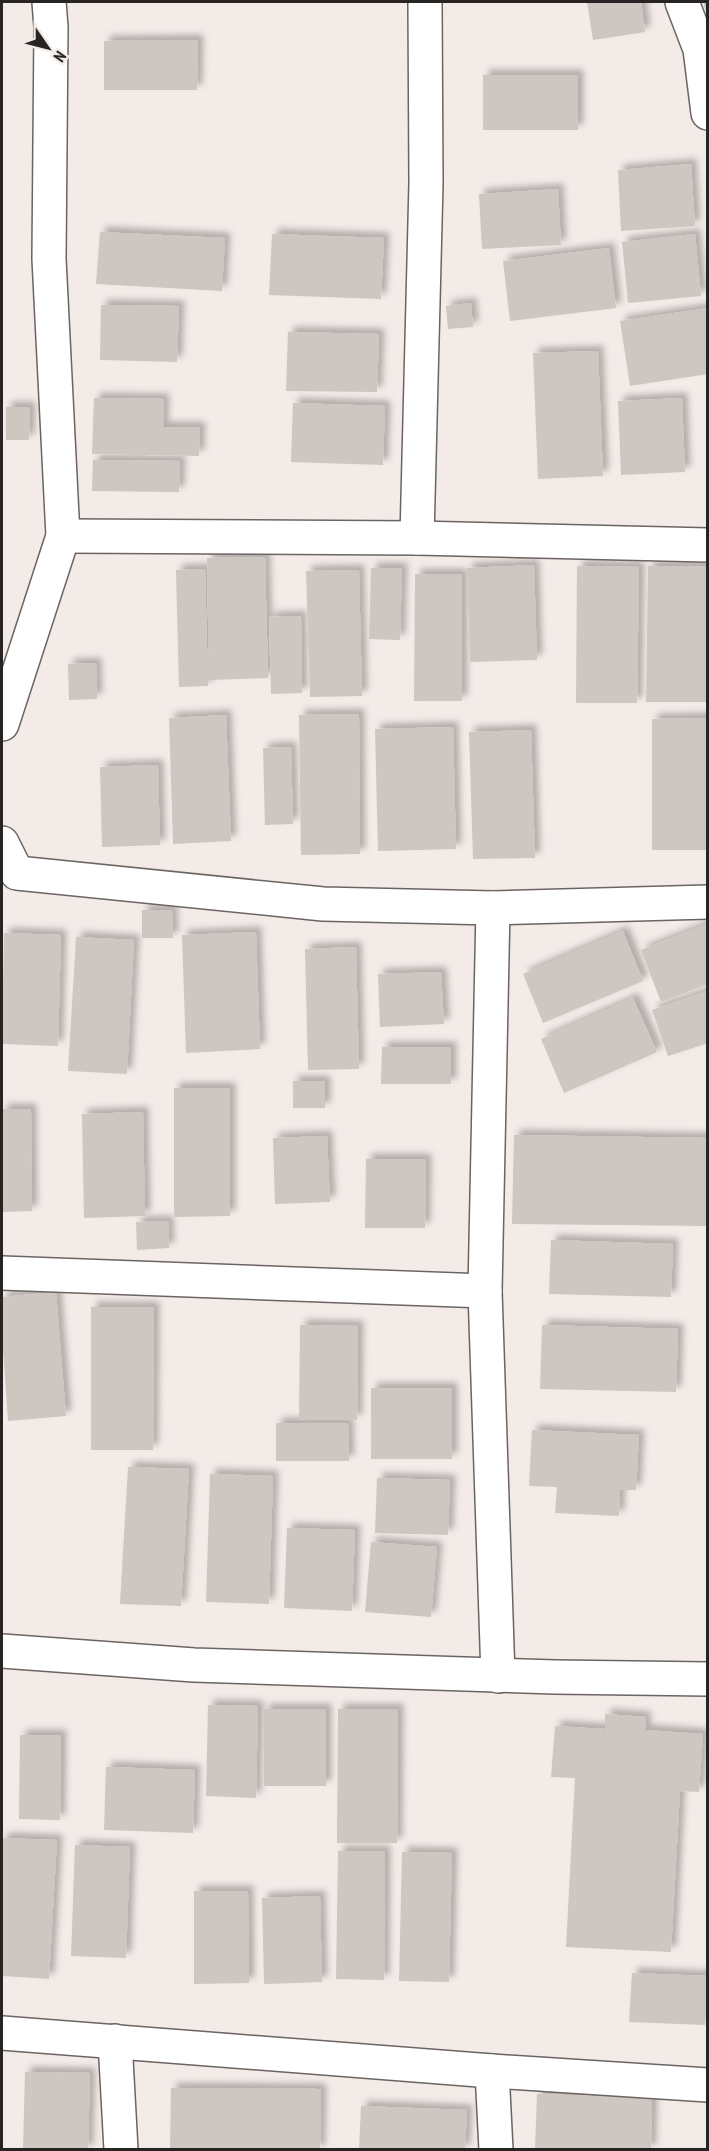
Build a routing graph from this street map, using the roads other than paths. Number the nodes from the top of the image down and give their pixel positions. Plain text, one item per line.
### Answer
1 (49, 2) edge
2 (425, 2) edge
3 (682, 2) edge
4 (708, 112) edge
5 (63, 536) junction
6 (417, 538) junction
7 (708, 545) edge
8 (2, 724) edge
9 (2, 843) edge
10 (708, 902) edge
11 (493, 908) junction
12 (2, 1273) edge
13 (486, 1292) junction
14 (2, 1651) edge
15 (498, 1676) junction
16 (708, 1679) edge
17 (2, 2033) edge
18 (115, 2041) junction
19 (492, 2071) junction
20 (708, 2085) edge
21 (121, 2150) edge
22 (496, 2150) edge

1 - 5 street
2 - 6 street
3 - 4 street
5 - 6 street
5 - 8 street
6 - 7 street
9 - 11 street
10 - 11 street
11 - 13 street
12 - 13 street
13 - 15 street
14 - 15 street
15 - 16 street
17 - 18 street
18 - 19 street
18 - 21 street
19 - 20 street
19 - 22 street

